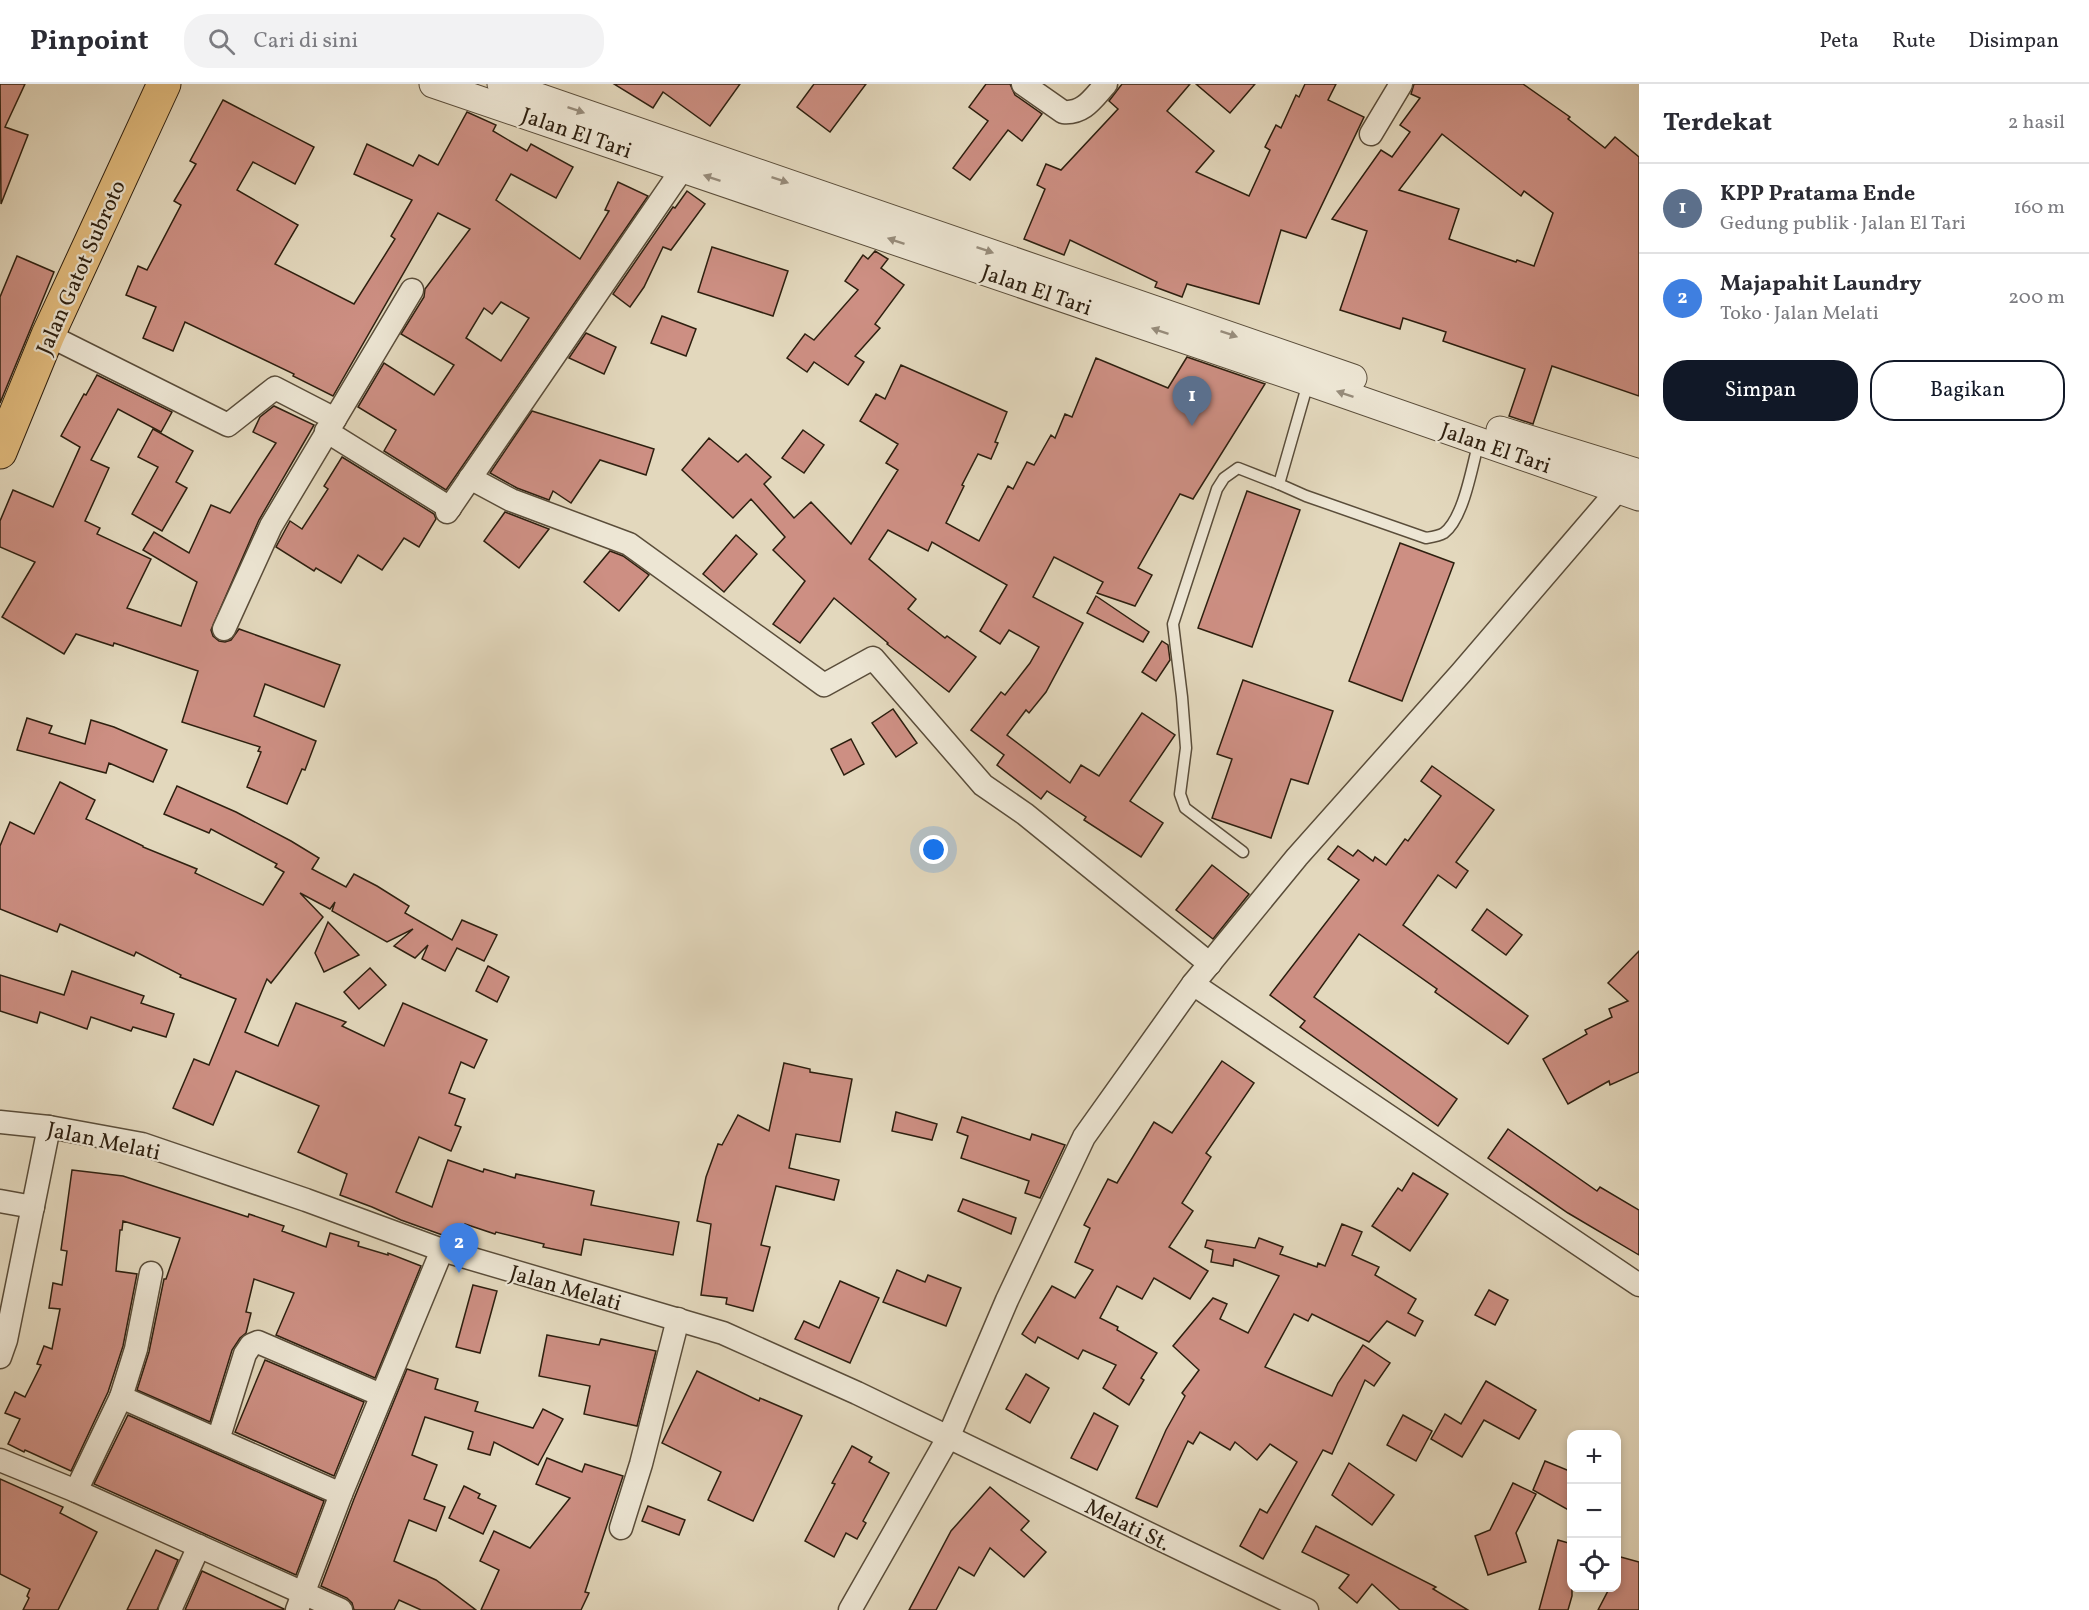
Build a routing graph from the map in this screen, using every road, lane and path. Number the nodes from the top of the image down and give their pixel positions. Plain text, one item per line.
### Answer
1 (164, 84) edge
2 (433, 84) edge
3 (501, 84) edge
4 (1023, 84) edge
5 (1106, 84) edge
6 (1401, 84) edge
7 (1371, 134) dead end
8 (683, 168) junction
9 (937, 244) junction
10 (412, 290) dead end
11 (48, 335) junction
12 (1309, 382) junction
13 (330, 425) junction
14 (1479, 441) junction
15 (0, 452) edge
16 (1633, 477) edge
17 (470, 478) junction
18 (1278, 484) junction
19 (224, 630) dead end
20 (1243, 852) dead end
21 (1210, 964) junction
22 (1193, 984) junction
23 (0, 1122) edge
24 (49, 1127) junction
25 (0, 1202) edge
26 (33, 1207) junction
27 (442, 1250) junction
28 (151, 1274) dead end
29 (1639, 1286) edge
30 (678, 1319) junction
31 (0, 1357) edge
32 (381, 1395) junction
33 (121, 1397) junction
34 (948, 1438) junction
35 (218, 1440) junction
36 (0, 1460) edge
37 (76, 1491) junction
38 (341, 1494) junction
39 (621, 1528) dead end
40 (199, 1546) junction
41 (301, 1602) edge
42 (170, 1610) edge
43 (341, 1610) edge
44 (850, 1610) edge
45 (1307, 1610) edge

1 - 11 highway, Jalan Gatot Subroto
2 - 8 street, Jalan El Tari
3 -> 9 street, Jalan El Tari
4 - 5 street
6 - 7 street
9 -> 8 street, Jalan El Tari
8 - 17 street
12 -> 9 street, Jalan El Tari
9 -> 16 street, Jalan El Tari
10 - 13 street
11 - 13 street
11 - 15 highway, Jalan Gatot Subroto
14 -> 12 street, Jalan El Tari
12 - 18 lane
13 - 17 street
13 - 19 street
14 - 16 street, Jalan El Tari
14 - 18 lane
16 - 21 street
17 - 21 street
18 - 20 lane
21 - 22 street
22 - 29 street
22 - 34 street
23 - 24 street, Jalan Melati
24 - 26 street
24 - 27 street, Jalan Melati
25 - 26 street
26 - 31 street
27 - 30 street, Jalan Melati
27 - 32 street
28 - 33 street
30 - 34 street, Jalan Melati
30 - 39 street
32 - 35 street
32 - 38 street
33 - 35 street
33 - 37 street
34 - 44 street
34 - 45 street, Melati St.
35 - 38 street
36 - 37 street
37 - 40 street
38 - 41 street
40 - 41 street
40 - 42 street
41 - 43 street

